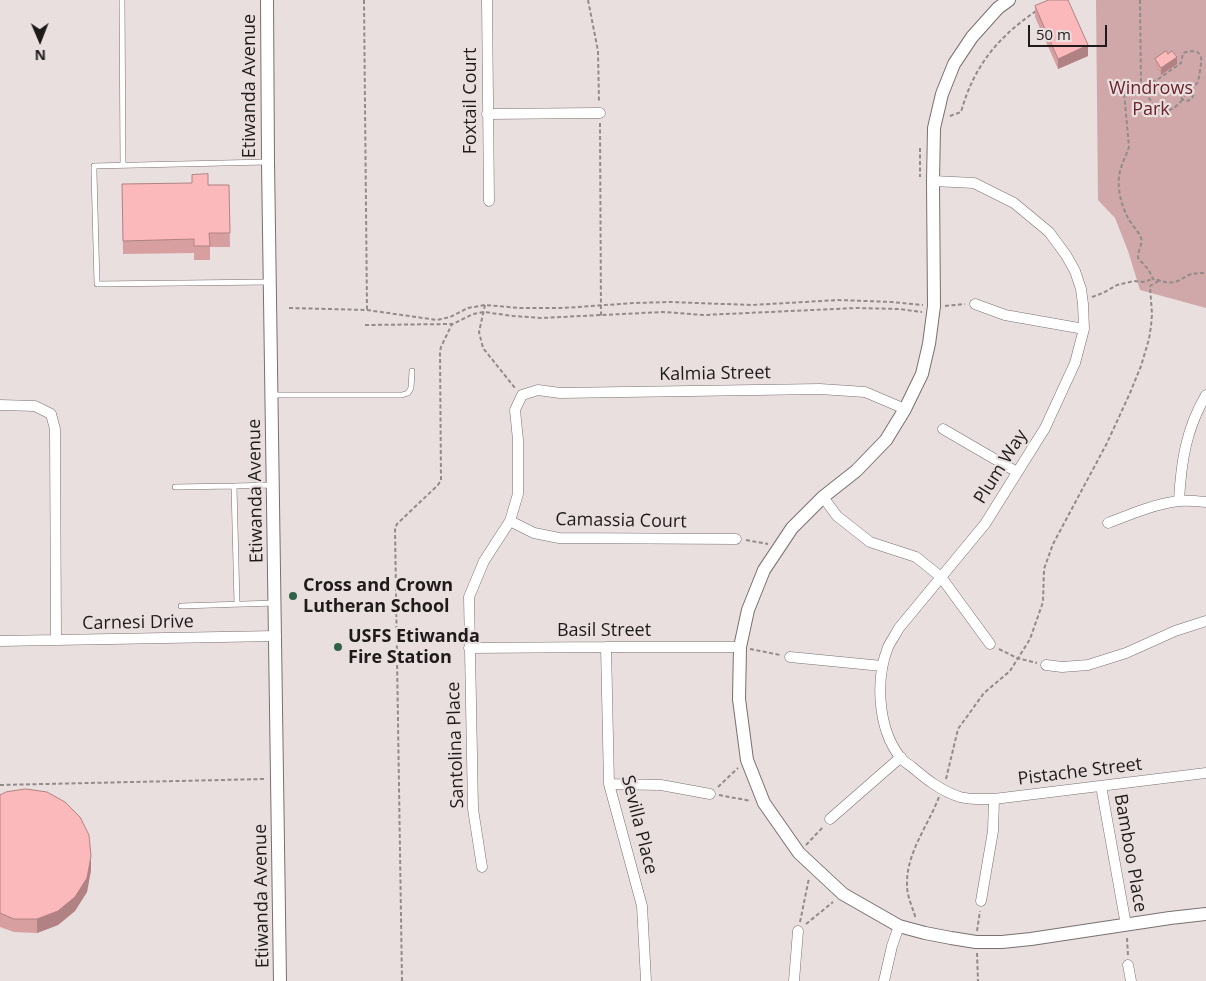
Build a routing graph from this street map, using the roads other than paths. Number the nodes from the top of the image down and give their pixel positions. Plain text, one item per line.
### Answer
1 (122, 0) edge
2 (267, 0) edge
3 (487, 0) edge
4 (1009, 0) edge
5 (995, 4) edge
6 (600, 113) road end
7 (487, 114) junction
8 (268, 162) junction
9 (122, 165) junction
10 (933, 182) junction
11 (489, 201) dead end
12 (270, 282) junction
13 (975, 304) road end
14 (1084, 329) junction
15 (412, 371) dead end
16 (272, 395) junction
17 (522, 395) joint
18 (1206, 395) edge
19 (0, 405) edge
20 (906, 409) junction
21 (943, 429) dead end
22 (1017, 472) junction
23 (273, 485) junction
24 (234, 486) junction
25 (175, 487) dead end
26 (823, 497) junction
27 (1179, 501) junction
28 (1206, 502) edge
29 (510, 521) junction
30 (1108, 523) dead end
31 (736, 539) road end
32 (941, 577) junction
33 (275, 603) junction
34 (238, 604) junction
35 (180, 606) dead end
36 (1206, 621) edge
37 (276, 636) junction
38 (56, 640) junction
39 (0, 641) edge
40 (990, 644) road end
41 (606, 647) junction
42 (740, 647) junction
43 (469, 648) junction
44 (790, 657) road end
45 (1046, 665) road end
46 (882, 666) junction
47 (901, 757) junction
48 (1206, 773) edge
49 (609, 784) junction
50 (1101, 786) junction
51 (710, 794) road end
52 (959, 796) joint
53 (994, 799) junction
54 (830, 819) road end
55 (482, 868) dead end
56 (981, 901) dead end
57 (1206, 914) edge
58 (905, 927) junction
59 (798, 931) road end
60 (1126, 932) junction
61 (1128, 966) road end
62 (280, 981) edge
63 (646, 981) edge
64 (794, 981) edge
65 (884, 981) edge
66 (1131, 981) edge

1 - 9 lane
2 - 8 street, Etiwanda Avenue
3 - 7 street, Foxtail Court
4 - 5 street
5 - 10 street
6 - 7 street
7 - 11 street, Foxtail Court
8 - 9 lane
8 - 12 street, Etiwanda Avenue
9 - 12 lane
10 - 14 street, Plum Way
10 - 20 street
12 - 16 street, Etiwanda Avenue
13 - 14 street
14 - 22 street, Plum Way
15 - 16 lane
16 - 23 street, Etiwanda Avenue
17 - 20 street, Kalmia Street
17 - 29 street, Santolina Place
18 - 27 street
19 - 38 street
20 - 26 street
21 - 22 street
22 - 32 street, Plum Way
23 - 24 lane
23 - 33 street, Etiwanda Avenue
24 - 25 lane
24 - 34 lane
26 - 32 street
26 - 42 street
27 - 28 street
27 - 30 street
29 - 31 street, Camassia Court
29 - 43 street, Santolina Place
32 - 40 street
32 - 46 street, Plum Way
33 - 34 lane
33 - 37 street, Etiwanda Avenue
34 - 35 lane
36 - 45 street
37 - 38 street, Carnesi Drive
37 - 62 street, Etiwanda Avenue
38 - 39 street, Carnesi Drive
41 - 42 street, Basil Street
41 - 43 street, Basil Street
41 - 49 street, Sevilla Place
42 - 58 street
43 - 55 street, Santolina Place
44 - 46 street
46 - 47 street, Plum Way
47 - 52 street, Plum Way
47 - 54 street
48 - 50 street, Pistache Street
49 - 51 street
49 - 63 street, Sevilla Place
50 - 53 street, Pistache Street
50 - 60 street, Bamboo Place
52 - 53 street, Pistache Street
53 - 56 street
57 - 60 street
58 - 60 street
58 - 65 street
59 - 64 street
61 - 66 street

